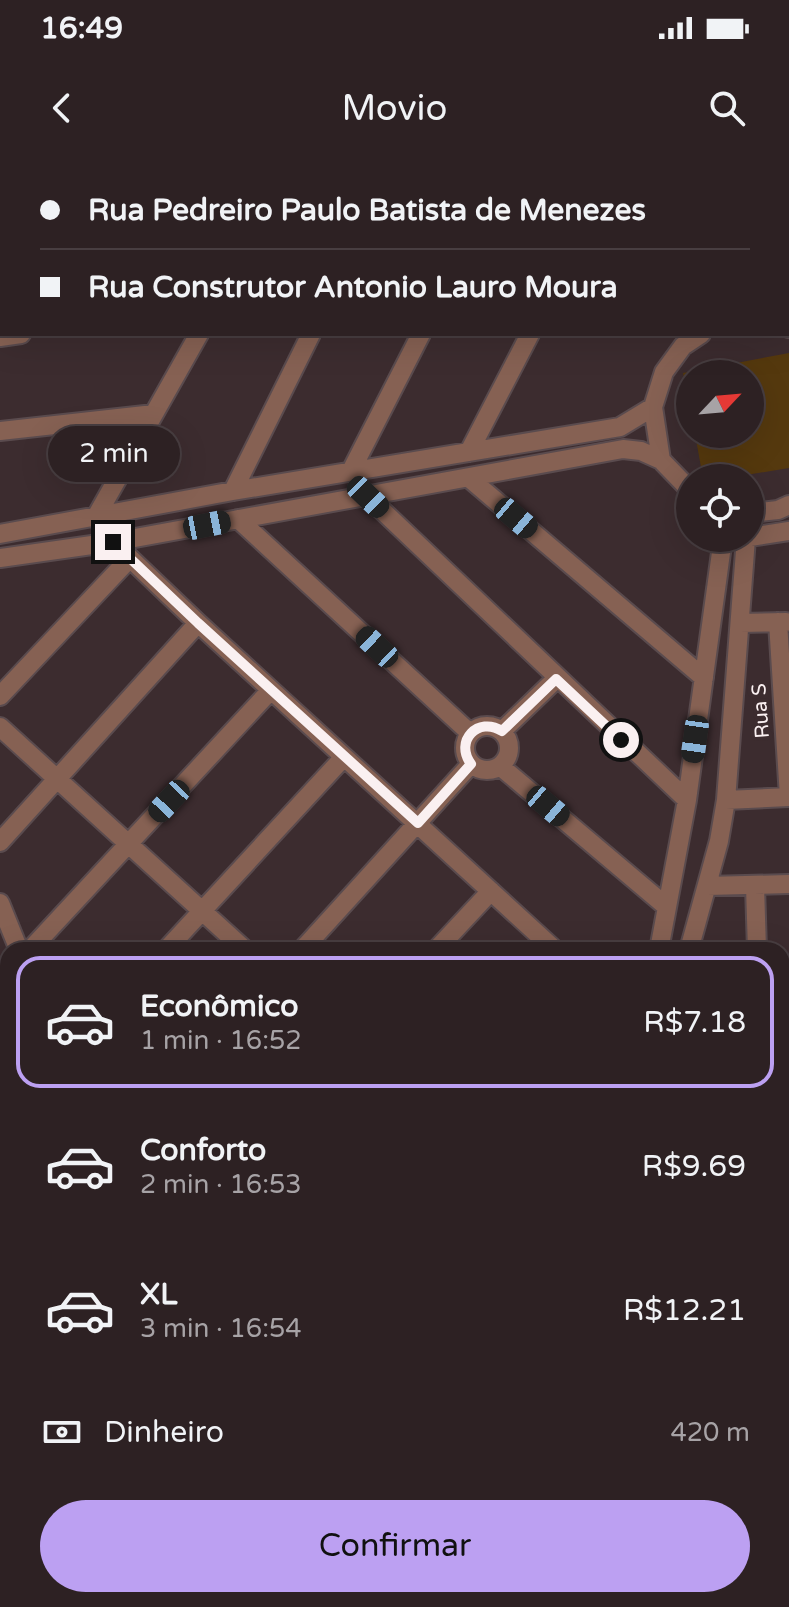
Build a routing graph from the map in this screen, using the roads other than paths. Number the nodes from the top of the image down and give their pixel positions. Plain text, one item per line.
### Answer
1 (198, 336) edge
2 (310, 336) edge
3 (420, 336) edge
4 (529, 336) edge
5 (698, 336) edge
6 (653, 407) junction
7 (154, 414) junction
8 (0, 431) edge
9 (469, 452) junction
10 (661, 460) junction
11 (351, 471) junction
12 (676, 476) edge
13 (469, 478) junction
14 (233, 491) junction
15 (368, 497) junction
16 (789, 505) edge
17 (764, 512) edge
18 (97, 515) junction
19 (238, 519) junction
20 (789, 531) edge
21 (0, 534) edge
22 (764, 535) edge
23 (113, 542) junction
24 (721, 552) edge
25 (746, 552) edge
26 (0, 558) edge
27 (130, 558) junction
28 (783, 622) edge
29 (198, 623) junction
30 (740, 623) junction
31 (704, 678) junction
32 (556, 679) junction
33 (271, 690) junction
34 (0, 696) edge
35 (786, 712) edge
36 (0, 727) edge
37 (502, 731) junction
38 (470, 733) junction
39 (344, 757) junction
40 (471, 764) junction
41 (500, 766) junction
42 (55, 779) junction
43 (789, 797) edge
44 (687, 800) junction
45 (726, 800) junction
46 (418, 823) junction
47 (0, 842) edge
48 (127, 845) junction
49 (789, 884) edge
50 (707, 886) junction
51 (755, 886) junction
52 (491, 891) junction
53 (0, 903) edge
54 (667, 907) junction
55 (202, 912) junction
56 (16, 942) edge
57 (37, 942) edge
58 (174, 942) edge
59 (236, 942) edge
60 (309, 942) edge
61 (443, 942) edge
62 (546, 942) edge
63 (660, 942) edge
64 (691, 942) edge
65 (757, 942) edge

1 - 7 street
2 - 14 street
3 - 11 street
4 - 9 street
5 - 6 street
6 - 9 street
6 - 10 street
7 - 8 street
7 - 18 street
9 - 11 street
10 - 12 street
10 - 13 street
11 - 14 street
13 - 15 street
13 - 31 street
14 - 18 street
15 - 19 street
15 - 32 street
16 - 17 street
18 - 21 street
19 - 23 street
19 - 38 street
20 - 22 street
23 - 26 street
23 - 27 street
24 - 31 street
25 - 30 street
27 - 29 street
27 - 34 street
28 - 30 street
28 - 35 street, Rua S
29 - 33 street
29 - 42 street
30 - 45 street
31 - 44 street
32 - 37 street
32 - 44 street
33 - 39 street
33 - 48 street
35 - 43 street, Rua S
36 - 42 street
37 - 38 street
37 - 41 street
38 - 40 street
39 - 46 street
39 - 55 street
40 - 41 street
40 - 46 street
41 - 54 street
42 - 47 street
42 - 48 street
43 - 45 street
44 - 54 street
45 - 50 street
46 - 52 street
46 - 60 street
48 - 55 street
48 - 57 street
49 - 51 street
50 - 51 street
50 - 64 street
51 - 65 street
52 - 61 street
52 - 62 street
53 - 56 street
54 - 63 street
55 - 58 street
55 - 59 street

